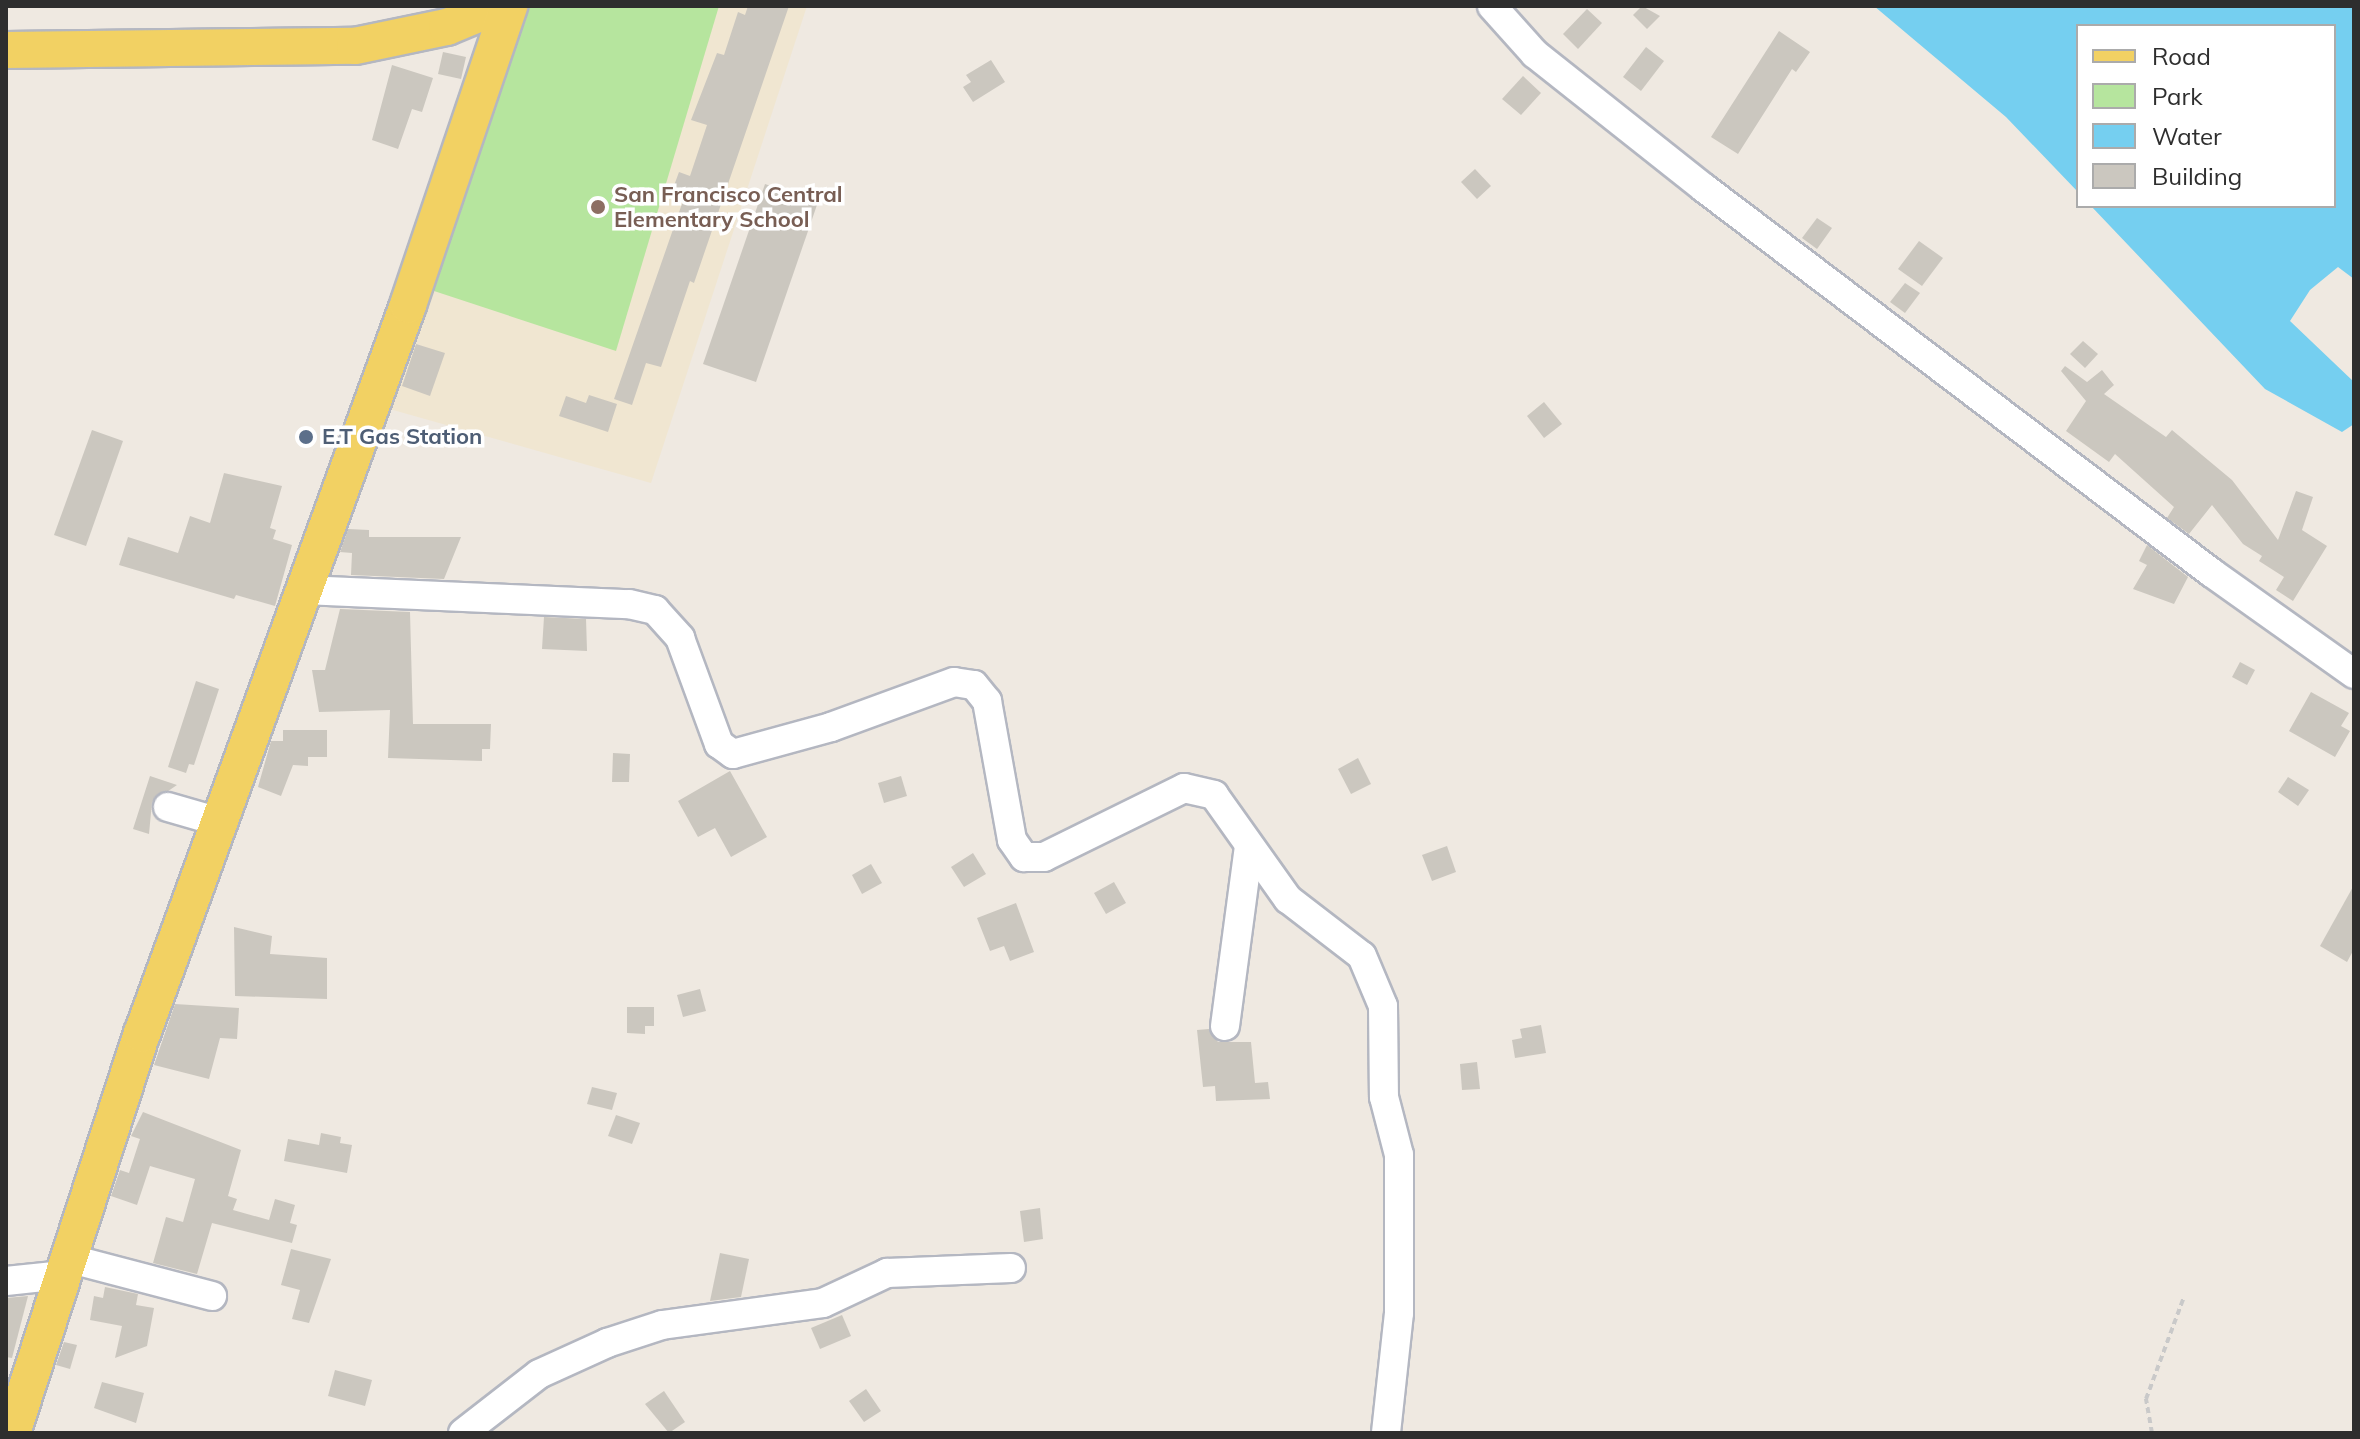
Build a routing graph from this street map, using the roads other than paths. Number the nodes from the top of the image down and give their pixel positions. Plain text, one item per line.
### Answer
1 (497, 6) edge
2 (509, 6) edge
3 (1492, 6) edge
4 (6, 50) edge
5 (304, 590) junction
6 (2353, 672) edge
7 (168, 807) dead end
8 (220, 822) junction
9 (1249, 847) junction
10 (1225, 1026) dead end
11 (65, 1266) junction
12 (1011, 1268) dead end
13 (6, 1281) edge
14 (212, 1296) dead end
15 (12, 1433) edge
16 (463, 1433) edge
17 (1386, 1433) edge

1 - 4 main road
2 - 5 main road
3 - 6 street
5 - 8 main road
5 - 9 street
7 - 8 street
8 - 11 main road
9 - 10 street
9 - 17 street
11 - 13 street
11 - 14 street
11 - 15 main road
12 - 16 street

